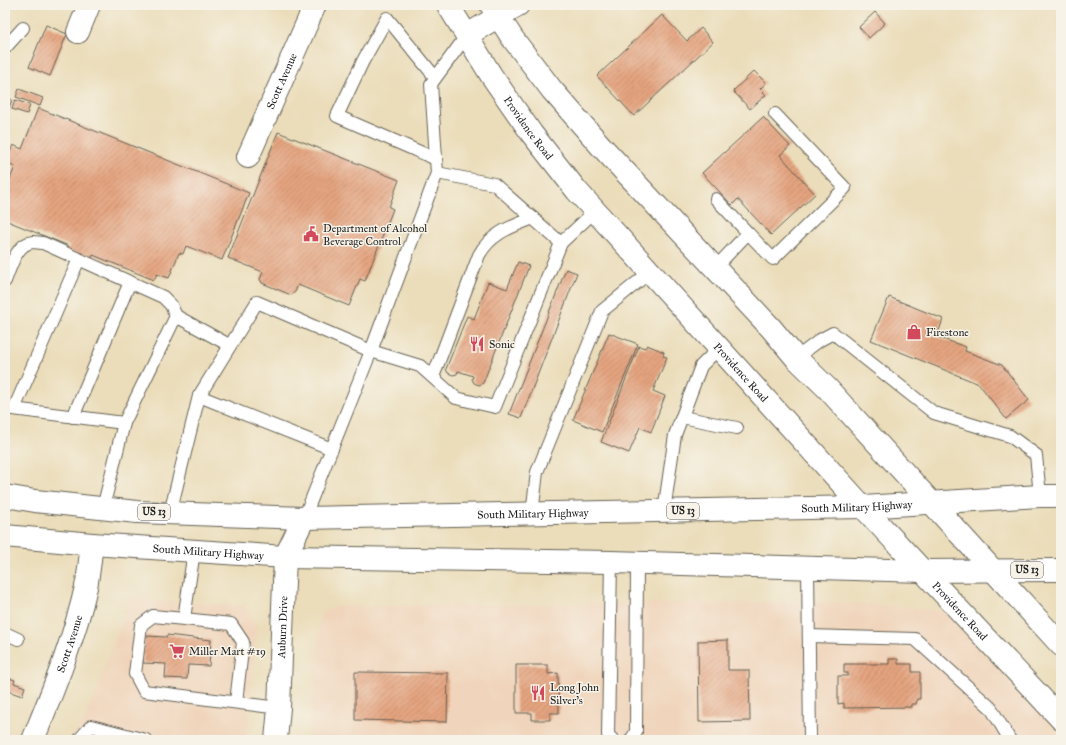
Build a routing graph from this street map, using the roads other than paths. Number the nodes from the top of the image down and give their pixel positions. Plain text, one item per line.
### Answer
1 (89, 5) edge
2 (315, 5) edge
3 (448, 5) edge
4 (518, 5) edge
5 (495, 11) edge
6 (23, 28) dead end
7 (78, 32) dead end
8 (466, 35) junction
9 (5, 48) edge
10 (435, 77) junction
11 (775, 114) dead end
12 (248, 157) dead end
13 (436, 159) junction
14 (437, 173) junction
15 (716, 199) dead end
16 (595, 211) junction
17 (533, 218) junction
18 (748, 233) junction
19 (561, 243) junction
20 (79, 259) junction
21 (715, 268) junction
22 (650, 272) junction
23 (5, 281) edge
24 (130, 282) junction
25 (176, 316) junction
26 (229, 345) junction
27 (720, 347) junction
28 (370, 351) junction
29 (796, 358) junction
30 (433, 377) junction
31 (199, 396) junction
32 (9, 409) edge
33 (73, 417) junction
34 (682, 417) junction
35 (124, 423) junction
36 (736, 428) dead end
37 (332, 449) junction
38 (5, 496) edge
39 (1040, 496) junction
40 (1061, 496) edge
41 (932, 502) junction
42 (864, 507) junction
43 (103, 508) junction
44 (664, 511) junction
45 (170, 513) junction
46 (532, 514) junction
47 (304, 518) junction
48 (5, 536) edge
49 (92, 544) junction
50 (194, 551) junction
51 (285, 557) junction
52 (611, 562) junction
53 (637, 563) junction
54 (808, 568) junction
55 (994, 570) junction
56 (1061, 570) edge
57 (924, 571) junction
58 (184, 619) junction
59 (5, 633) edge
60 (809, 636) junction
61 (18, 638) dead end
62 (1061, 645) edge
63 (236, 702) junction
64 (279, 708) junction
65 (1061, 719) edge
66 (33, 740) edge
67 (79, 740) edge
68 (146, 740) edge
69 (276, 740) edge
70 (613, 740) edge
71 (631, 740) edge
72 (810, 740) edge
73 (1010, 740) edge

1 - 7 main road
2 - 12 main road, Scott Avenue
3 - 8 main road, Providence Road
4 - 5 main road
5 - 8 main road
5 - 21 main road
6 - 9 lane
8 - 10 lane
8 - 16 main road, Providence Road
10 - 13 lane
10 - 13 lane
11 - 18 lane
13 - 14 lane
14 - 17 lane
14 - 28 lane
15 - 18 lane
16 - 19 lane
16 - 22 main road, Providence Road
17 - 19 lane
17 - 30 lane
18 - 21 lane
19 - 30 lane
20 - 23 lane
20 - 24 lane
20 - 32 lane
21 - 29 main road
22 - 27 main road, Providence Road
22 - 46 lane
24 - 25 lane
24 - 33 lane
25 - 26 lane
25 - 35 lane
26 - 28 lane
26 - 31 lane
27 - 34 lane
27 - 42 main road, Providence Road
28 - 30 lane
28 - 37 lane
29 - 39 lane
29 - 41 main road
31 - 37 lane
31 - 45 lane
32 - 33 lane
33 - 35 lane
34 - 36 lane
34 - 44 lane
35 - 43 lane
37 - 47 lane
38 - 43 main road, South Military Highway / US 13
39 - 40 main road, South Military Highway / US 13
39 - 41 main road, South Military Highway / US 13
41 - 42 main road, South Military Highway / US 13
41 - 55 main road
42 - 44 main road, South Military Highway / US 13
42 - 57 main road, Providence Road
43 - 45 main road, South Military Highway / US 13
44 - 46 main road, South Military Highway / US 13
45 - 47 main road, South Military Highway / US 13
46 - 47 main road, South Military Highway / US 13
47 - 51 main road, Auburn Drive
48 - 49 main road, South Military Highway / US 13
49 - 50 main road, South Military Highway / US 13
49 - 66 main road, Scott Avenue
50 - 51 main road, South Military Highway / US 13
50 - 58 lane
51 - 52 main road, South Military Highway / US 13
51 - 64 main road, Auburn Drive
52 - 53 main road, South Military Highway / US 13
52 - 70 lane
53 - 54 main road, South Military Highway / US 13
53 - 71 lane
54 - 57 main road, South Military Highway / US 13
54 - 60 lane
55 - 56 main road, South Military Highway / US 13
55 - 57 main road, South Military Highway / US 13
55 - 62 main road
57 - 65 main road, Providence Road
58 - 63 lane
58 - 63 lane
59 - 61 lane
60 - 72 lane
60 - 73 lane
63 - 64 lane
64 - 69 main road, Auburn Drive
67 - 68 lane

